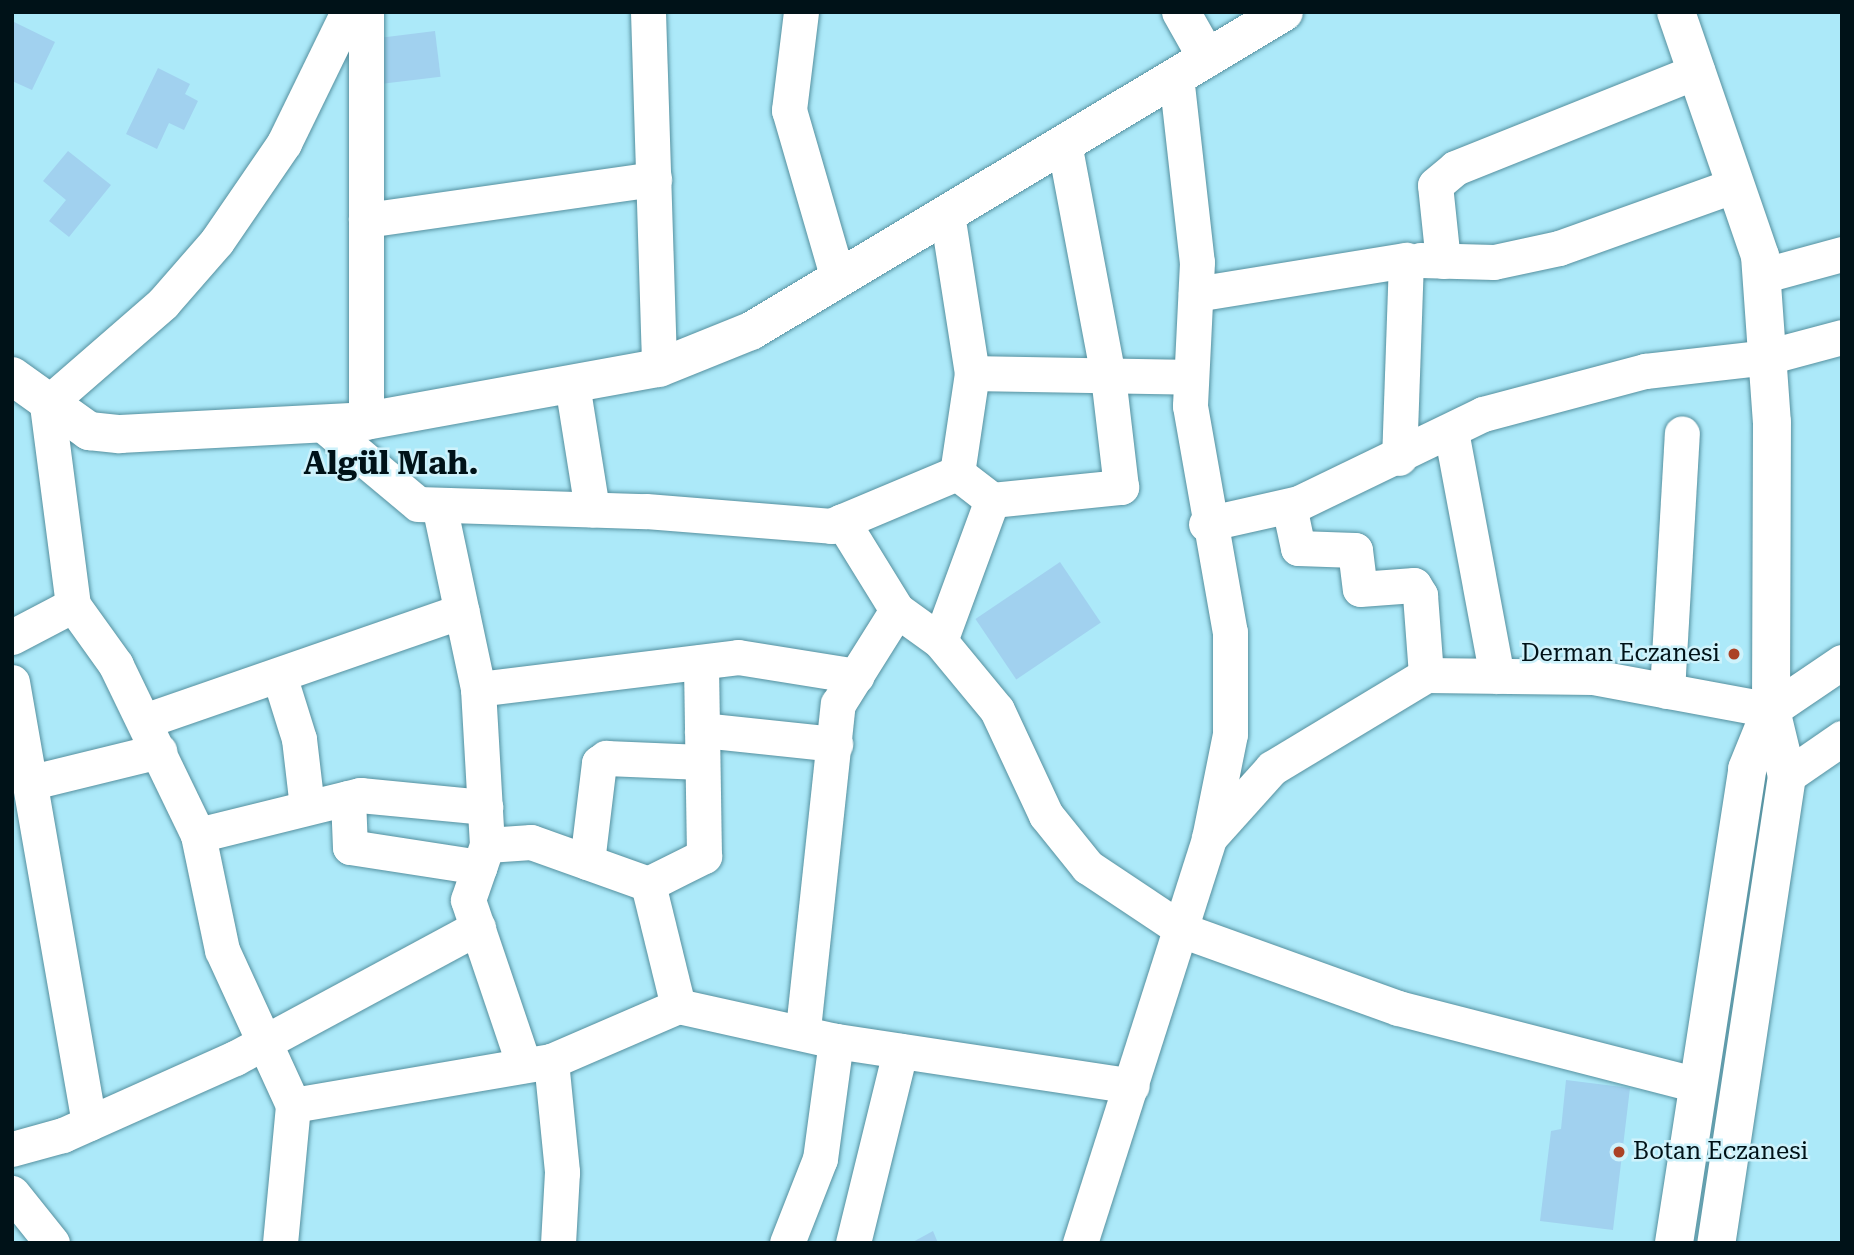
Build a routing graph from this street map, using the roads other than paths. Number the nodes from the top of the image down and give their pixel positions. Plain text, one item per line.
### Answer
1 (348, 12) edge
2 (366, 12) edge
3 (648, 12) edge
4 (801, 12) edge
5 (1181, 12) edge
6 (1284, 12) edge
7 (1681, 13) edge
8 (1191, 67) junction
9 (1697, 71) junction
10 (1065, 144) junction
11 (654, 179) junction
12 (1735, 185) junction
13 (947, 214) junction
14 (366, 220) junction
15 (1842, 254) edge
16 (1406, 260) junction
17 (1443, 261) junction
18 (1761, 276) junction
19 (838, 278) junction
20 (1196, 295) junction
21 (1842, 337) edge
22 (1767, 357) junction
23 (659, 368) junction
24 (972, 373) junction
25 (12, 376) edge
26 (1108, 376) junction
27 (1191, 377) junction
28 (572, 384) junction
29 (47, 404) junction
30 (366, 421) junction
31 (321, 423) junction
32 (1451, 431) junction
33 (1682, 433) dead end
34 (1399, 458) junction
35 (957, 473) junction
36 (992, 500) junction
37 (439, 505) junction
38 (1289, 506) junction
39 (592, 509) junction
40 (842, 521) junction
41 (1206, 524) junction
42 (73, 605) junction
43 (897, 610) junction
44 (462, 611) junction
45 (12, 638) edge
46 (940, 641) junction
47 (701, 662) junction
48 (1842, 662) edge
49 (279, 675) junction
50 (1426, 675) junction
51 (856, 676) junction
52 (1497, 676) junction
53 (12, 682) edge
54 (478, 689) junction
55 (1667, 691) junction
56 (1771, 710) junction
57 (151, 736) junction
58 (1842, 738) edge
59 (835, 744) junction
60 (702, 746) junction
61 (1787, 776) junction
62 (33, 782) junction
63 (348, 797) junction
64 (307, 807) junction
65 (485, 807) junction
66 (198, 835) junction
67 (1209, 838) junction
68 (483, 856) junction
69 (587, 862) junction
70 (648, 884) junction
71 (478, 926) junction
72 (1184, 931) junction
73 (678, 1006) junction
74 (803, 1029) junction
75 (836, 1041) junction
76 (266, 1042) junction
77 (900, 1051) junction
78 (538, 1063) junction
79 (1697, 1084) junction
80 (1132, 1086) junction
81 (293, 1105) junction
82 (89, 1123) junction
83 (12, 1149) edge
84 (12, 1193) edge
85 (52, 1243) edge
86 (280, 1243) edge
87 (558, 1243) edge
88 (787, 1243) edge
89 (853, 1243) edge
90 (1080, 1243) edge
91 (1674, 1243) edge
92 (1716, 1243) edge

1 - 29 street
2 - 14 street
3 - 11 street
4 - 19 street
5 - 8 main road
6 - 8 main road
7 - 9 main road
8 - 10 main road
8 - 20 street
9 - 12 main road
9 - 17 street
10 - 13 main road
10 - 26 street
11 - 14 street
11 - 23 street
12 - 17 street
12 - 18 main road
13 - 19 main road
13 - 24 street
14 - 30 street
15 - 18 street
16 - 17 street
16 - 20 street
16 - 34 street
18 - 22 main road
19 - 23 main road
20 - 27 street
21 - 22 street
22 - 32 street
22 - 56 main road
23 - 28 main road
24 - 26 street
24 - 35 street
25 - 29 main road
26 - 27 street
26 - 36 street
27 - 41 street
28 - 30 main road
28 - 39 street
29 - 31 main road
29 - 42 street
30 - 31 main road
31 - 37 street
32 - 34 street
32 - 52 street
33 - 55 street
34 - 38 street
35 - 36 street
35 - 40 street
36 - 46 street
37 - 39 street
37 - 44 street
38 - 41 street
38 - 50 street
39 - 40 street
40 - 43 street
41 - 67 street
42 - 45 street
42 - 57 street
43 - 46 street
43 - 51 street
44 - 49 street
44 - 54 street
46 - 72 street
47 - 51 street
47 - 54 street
47 - 60 street
48 - 56 street
49 - 57 street
49 - 64 street
50 - 52 street
50 - 67 street
51 - 59 street
52 - 55 street
53 - 62 street
54 - 65 street
55 - 56 street
56 - 61 main road
56 - 79 main road
57 - 62 street
57 - 66 street
58 - 61 street
59 - 60 street
59 - 74 street
60 - 69 street
60 - 70 street
61 - 92 main road
62 - 82 street
63 - 64 street
63 - 65 street
63 - 68 street
64 - 66 street
65 - 68 street
66 - 76 street
67 - 72 street
68 - 69 street
68 - 71 street
69 - 70 street
70 - 73 street
71 - 76 street
71 - 78 street
72 - 79 street
72 - 80 street
73 - 74 street
73 - 78 street
74 - 75 street
75 - 77 street
75 - 88 street
76 - 81 street
76 - 82 street
77 - 80 street
77 - 89 street
78 - 81 street
78 - 87 street
79 - 91 main road
80 - 90 street
81 - 86 street
82 - 83 street
84 - 85 street

